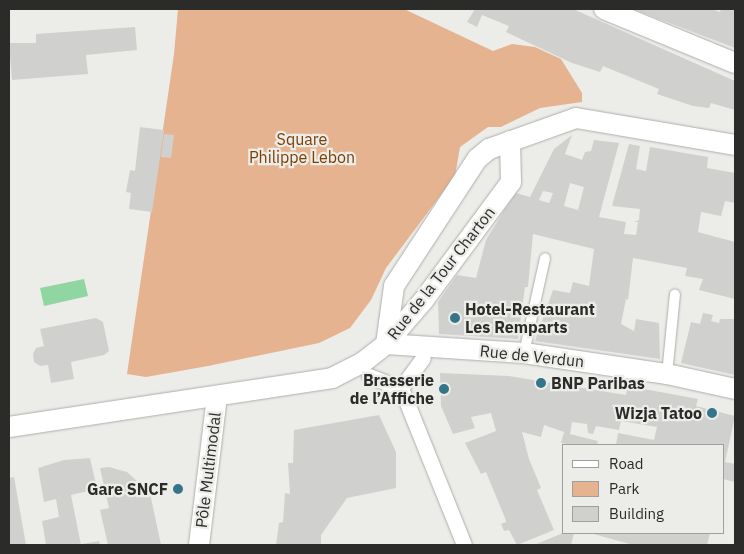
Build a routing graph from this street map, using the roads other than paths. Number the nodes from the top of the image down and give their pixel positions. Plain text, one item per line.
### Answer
1 (604, 9) edge
2 (735, 63) edge
3 (510, 141) junction
4 (735, 144) edge
5 (545, 258) dead end
6 (674, 294) dead end
7 (386, 344) junction
8 (524, 353) junction
9 (423, 358) dead end
10 (668, 374) junction
11 (369, 376) dead end
12 (401, 388) junction
13 (735, 389) edge
14 (216, 396) junction
15 (9, 427) edge
16 (199, 545) edge
17 (464, 545) edge

1 - 2 street
3 - 4 street, Rue de la Tour Charton
3 - 7 street, Rue de la Tour Charton
3 - 7 street, Rue de la Tour Charton
5 - 8 lane
6 - 10 lane
7 - 8 street, Rue de Verdun
7 - 14 street
8 - 10 street, Rue de Verdun
9 - 12 street
10 - 13 street, Rue de Verdun
11 - 12 street
12 - 17 street
14 - 15 street
14 - 16 street, Pôle Multimodal

